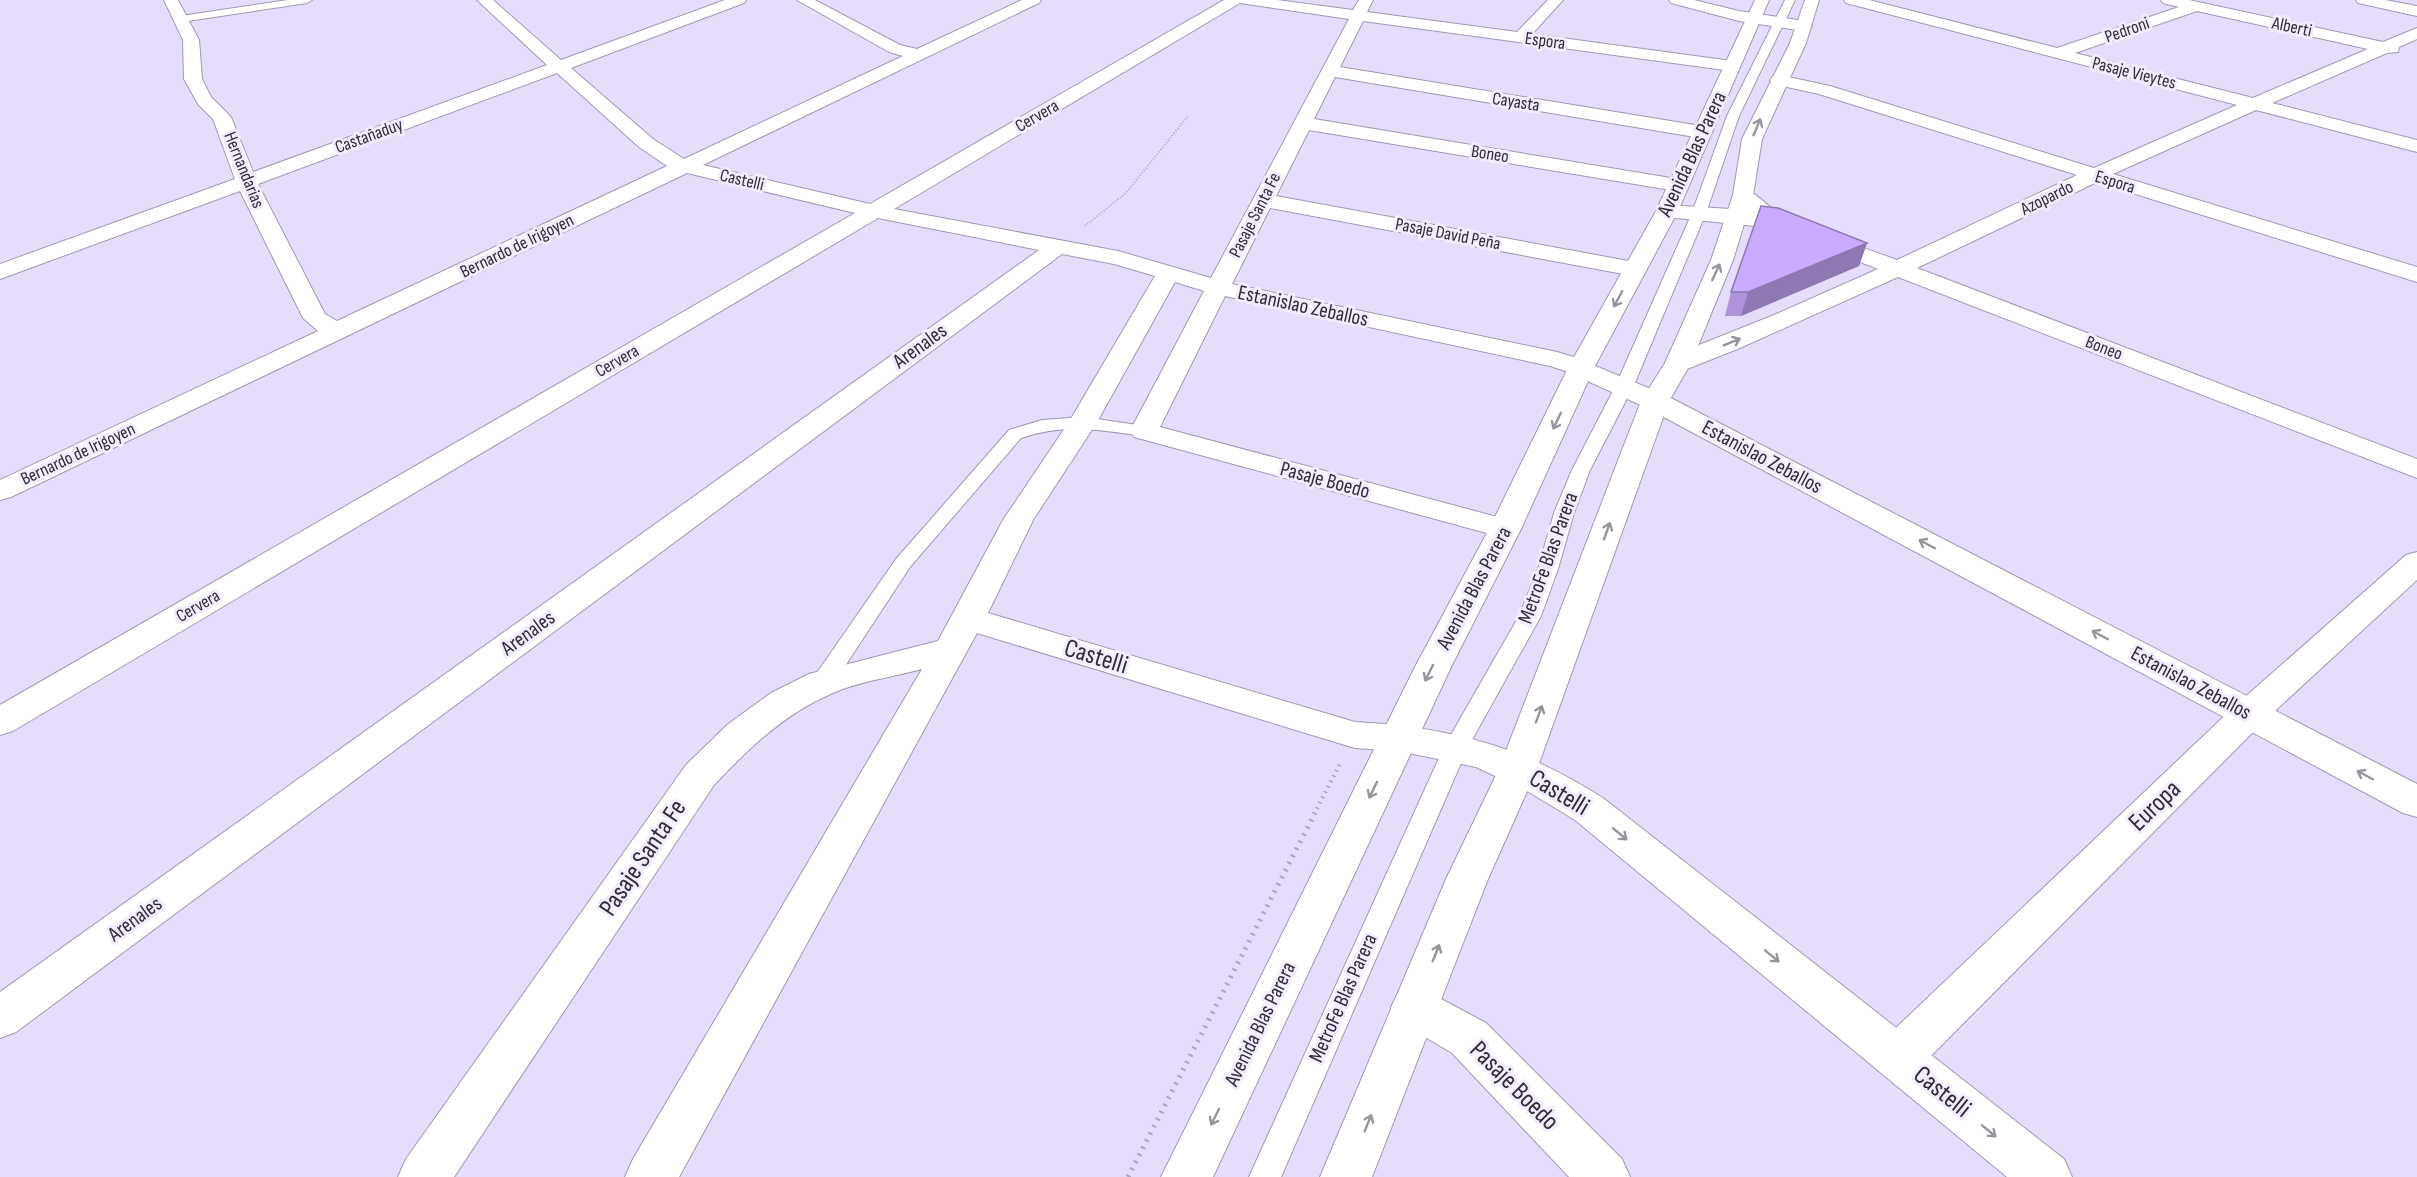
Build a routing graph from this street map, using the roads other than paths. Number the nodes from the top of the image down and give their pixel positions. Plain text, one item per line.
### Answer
1 (171, 0) edge
2 (307, 0) edge
3 (484, 0) edge
4 (739, 0) edge
5 (804, 0) edge
6 (1034, 0) edge
7 (1235, 0) edge
8 (1244, 0) edge
9 (1556, 0) edge
10 (1676, 0) edge
11 (1762, 0) edge
12 (1790, 0) edge
13 (1812, 0) edge
14 (1851, 0) edge
15 (2168, 0) edge
16 (2363, 0) edge
17 (1922, 3) dead end
18 (2196, 6) junction
19 (1363, 8) edge
20 (1893, 11) junction
21 (2417, 11) edge
22 (1753, 18) junction
23 (181, 19) junction
24 (1779, 23) junction
25 (1804, 26) junction
26 (2417, 33) edge
27 (1521, 37) junction
28 (2385, 48) junction
29 (2406, 52) dead end
30 (2058, 53) junction
31 (917, 54) junction
32 (1732, 66) junction
33 (559, 67) junction
34 (1331, 71) junction
35 (1779, 80) junction
36 (2258, 104) junction
37 (1302, 123) junction
38 (1701, 132) junction
39 (2417, 146) edge
40 (684, 166) junction
41 (2093, 176) junction
42 (246, 182) junction
43 (1677, 185) junction
44 (1263, 200) junction
45 (1739, 206) junction
46 (873, 211) junction
47 (1667, 211) junction
48 (1699, 213) junction
49 (1056, 248) junction
50 (1634, 269) junction
51 (1900, 269) junction
52 (0, 272) edge
53 (1168, 275) junction
54 (2417, 275) edge
55 (1219, 288) junction
56 (337, 332) junction
57 (1678, 363) junction
58 (1581, 368) junction
59 (1624, 385) junction
60 (1655, 401) junction
61 (1083, 422) junction
62 (1144, 431) junction
63 (2417, 469) edge
64 (0, 491) edge
65 (1505, 529) junction
66 (2417, 562) edge
67 (959, 634) junction
68 (822, 683) junction
69 (2249, 714) junction
70 (0, 722) edge
71 (1398, 738) junction
72 (1456, 747) junction
73 (1518, 769) junction
74 (2417, 802) edge
75 (1414, 1007) junction
76 (0, 1018) edge
77 (1899, 1057) junction
78 (424, 1177) edge
79 (651, 1177) edge
80 (1186, 1177) edge
81 (1265, 1177) edge
82 (1346, 1177) edge
83 (1604, 1177) edge
84 (2046, 1177) edge

1 - 23 street, Hernandarias
2 - 23 lane
3 - 33 street, Castelli
4 - 33 street, Castañaduy
5 - 31 street
6 - 31 street, Bernardo de Irigoyen
7 - 46 street, Cervera
8 - 19 street
9 - 27 street
10 - 22 street
11 - 22 street, Avenida Blas Parera
12 - 24 lane, MetroFe Blas Parera
13 - 25 street
14 - 20 street, Pasaje Vieytes
15 - 18 street, Alberti
16 - 21 street
17 - 20 street
18 - 28 street, Alberti
18 - 30 street, Pedroni
19 - 27 street, Espora
19 - 34 street, Pasaje Santa Fe
20 - 30 street, Pasaje Vieytes
22 - 24 street
22 - 32 street, Avenida Blas Parera
23 - 42 street, Hernandarias
24 - 25 street
24 - 48 lane, MetroFe Blas Parera
25 - 35 street
26 - 28 street, Azopardo
27 - 32 street, Espora
28 - 29 street, Alberti
28 - 36 street, Azopardo
30 - 36 street, Pasaje Vieytes
31 - 40 street, Bernardo de Irigoyen
32 - 38 street, Avenida Blas Parera
33 - 40 street, Castelli
33 - 42 street, Castañaduy
34 - 37 street, Pasaje Santa Fe
34 - 38 street, Cayasta
35 - 41 street, Espora
45 -> 35 street
36 - 39 street, Pasaje Vieytes
36 - 41 street, Azopardo
37 - 43 street, Boneo
37 - 44 street, Pasaje Santa Fe
38 - 43 street, Avenida Blas Parera
40 - 46 street, Castelli
40 - 56 street, Bernardo de Irigoyen
41 - 51 street, Azopardo
41 - 54 street, Espora
42 - 52 street, Castañaduy
42 - 56 street, Hernandarias
43 - 47 street, Avenida Blas Parera
44 - 50 street, Pasaje David Peña
44 - 55 street, Pasaje Santa Fe
45 - 48 street, Boneo
45 - 51 street, Boneo
57 -> 45 street
46 - 49 street, Castelli
46 - 70 street, Cervera
47 - 48 street, Boneo
47 - 50 street, Avenida Blas Parera
48 - 59 lane, MetroFe Blas Parera
49 - 53 street, Estanislao Zeballos
49 - 76 street, Arenales
50 -> 58 street, Avenida Blas Parera
57 -> 51 street, Azopardo
51 - 63 street, Boneo
53 - 55 street, Estanislao Zeballos
53 - 61 street
55 - 58 street, Estanislao Zeballos
55 - 62 street, Pasaje Santa Fe
56 - 64 street, Bernardo de Irigoyen
57 - 60 street
58 - 59 street, Estanislao Zeballos
58 -> 65 street, Avenida Blas Parera
59 - 60 street, Estanislao Zeballos
59 - 72 lane, MetroFe Blas Parera
69 -> 60 street, Estanislao Zeballos
73 -> 60 street
61 - 62 lane
61 - 67 street
61 - 68 lane
62 - 65 street, Pasaje Boedo
65 -> 71 street, Avenida Blas Parera
66 - 69 street, Europa
67 - 68 street, Pasaje Santa Fe
67 - 71 street, Castelli
67 - 79 street
68 - 78 street, Pasaje Santa Fe
74 -> 69 street, Estanislao Zeballos
69 - 77 street, Europa
71 - 72 street, Castelli
71 -> 80 street, Avenida Blas Parera
72 - 73 street, Castelli
72 - 81 lane, MetroFe Blas Parera
75 -> 73 street
73 -> 77 street, Castelli
82 -> 75 street
75 - 83 street, Pasaje Boedo
77 -> 84 street, Castelli

